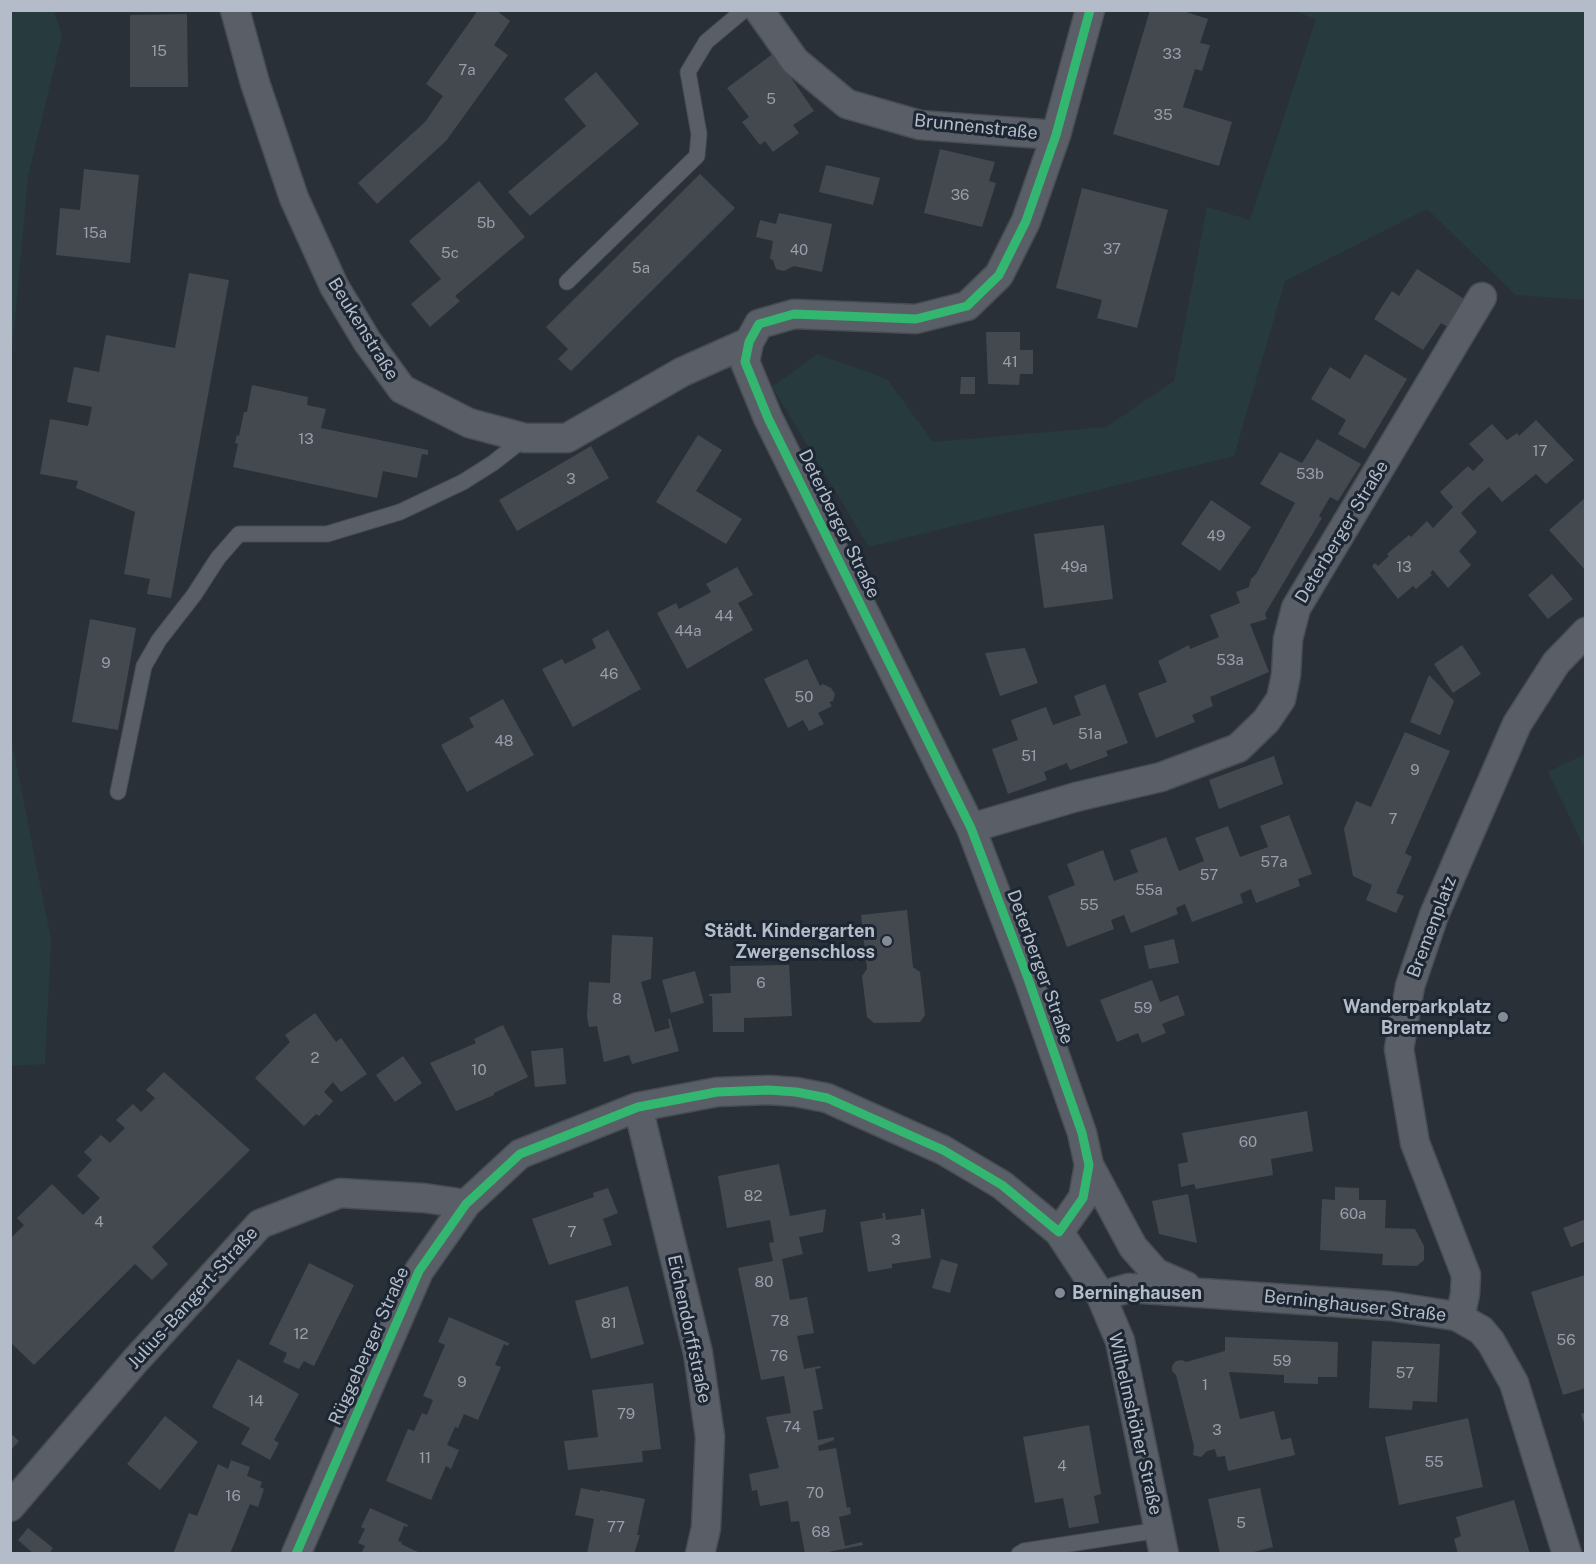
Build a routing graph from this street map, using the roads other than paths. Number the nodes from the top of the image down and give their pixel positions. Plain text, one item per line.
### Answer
1 (235, 10) edge
2 (744, 10) edge
3 (759, 10) edge
4 (1090, 10) edge
5 (1056, 135) junction
6 (567, 282) dead end
7 (1482, 297) dead end
8 (749, 342) junction
9 (525, 438) junction
10 (1586, 632) edge
11 (118, 792) dead end
12 (971, 828) junction
13 (638, 1107) junction
14 (1089, 1165) junction
15 (466, 1204) junction
16 (1059, 1232) junction
17 (1202, 1293) junction
18 (1101, 1296) junction
19 (1460, 1318) junction
20 (10, 1506) edge
21 (1162, 1542) edge
22 (296, 1554) edge
23 (700, 1554) edge
24 (1019, 1554) edge
25 (1567, 1554) edge

1 - 9 street, Beukenstraße
2 - 6 lane
3 - 5 street, Brunnenstraße
4 - 5 street
5 - 8 street
7 - 12 street, Deterberger Straße
8 - 9 street, Beukenstraße
8 - 12 street, Deterberger Straße
9 - 11 lane
10 - 19 street, Bremenplatz
12 - 14 street, Deterberger Straße
13 - 15 street, Rüggeberger Straße
13 - 16 street, Rüggeberger Straße
13 - 23 street, Eichendorffstraße
14 - 16 street, Deterberger Straße
14 - 17 street, Berninghauser Straße
15 - 20 street, Julius-Bangert-Straße
15 - 22 street, Rüggeberger Straße
16 - 18 street, Rüggeberger Straße
17 - 18 street, Berninghauser Straße
17 - 19 street, Berninghauser Straße
18 - 21 street, Wilhelmshöher Straße
19 - 25 street, Berninghauser Straße
21 - 24 lane

